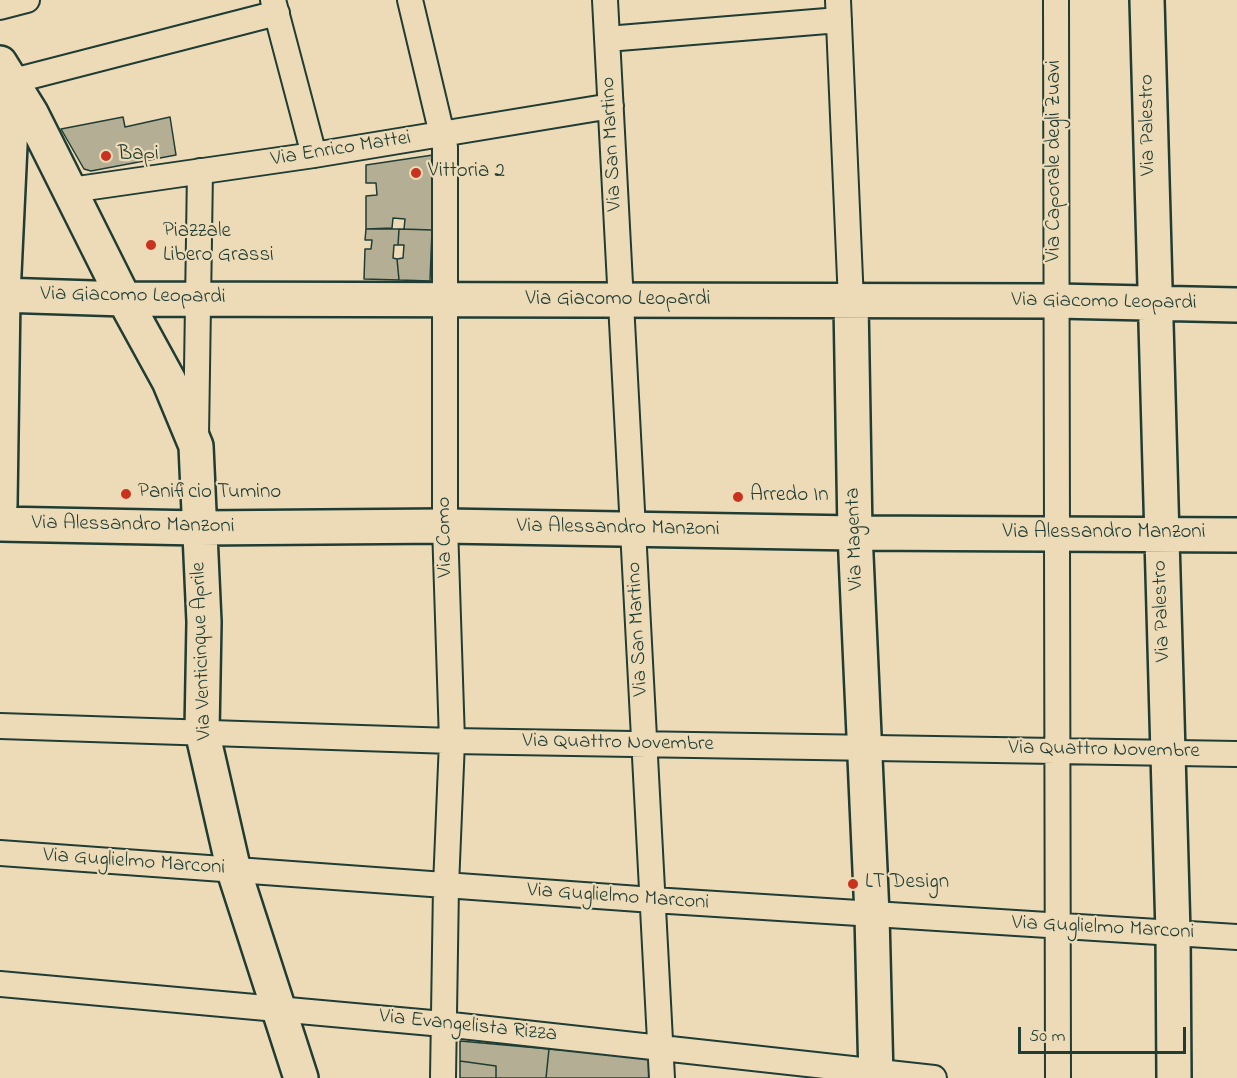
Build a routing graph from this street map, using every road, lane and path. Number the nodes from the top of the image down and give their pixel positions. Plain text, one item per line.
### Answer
1 (27, 0) edge
2 (605, 0) edge
3 (1056, 0) edge
4 (1147, 0) edge
5 (414, 3) edge
6 (0, 7) edge
7 (275, 7) edge
8 (839, 10) edge
9 (607, 39) junction
10 (6, 72) edge
11 (611, 106) junction
12 (442, 133) junction
13 (314, 155) junction
14 (200, 171) junction
15 (71, 190) junction
16 (2, 295) edge
17 (198, 298) junction
18 (124, 299) junction
19 (445, 299) junction
20 (1056, 301) junction
21 (621, 302) junction
22 (851, 302) junction
23 (1153, 303) junction
24 (1237, 305) edge
25 (196, 446) junction
26 (0, 505) edge
27 (0, 524) edge
28 (445, 526) junction
29 (199, 528) junction
30 (633, 528) junction
31 (855, 533) junction
32 (1160, 533) junction
33 (1057, 534) junction
34 (1237, 535) edge
35 (0, 726) edge
36 (202, 731) junction
37 (452, 741) junction
38 (645, 744) junction
39 (865, 749) junction
40 (1057, 750) junction
41 (1168, 752) junction
42 (1237, 754) edge
43 (0, 853) edge
44 (234, 871) junction
45 (446, 885) junction
46 (653, 900) junction
47 (872, 915) junction
48 (1058, 927) junction
49 (1173, 933) junction
50 (1237, 937) edge
51 (0, 984) edge
52 (277, 1008) junction
53 (443, 1024) junction
54 (661, 1047) junction
55 (876, 1075) edge
56 (301, 1078) edge
57 (443, 1078) edge
58 (662, 1078) edge
59 (934, 1078) edge
60 (1058, 1078) edge
61 (1174, 1078) edge

1 - 6 street
2 - 9 street, Via San Martino
3 - 20 street, Via Caporale degli Zuavi
4 - 23 street, Via Palestro
5 - 12 street, Via Como
7 - 10 street
7 - 13 street
8 - 9 street
8 - 22 street, Via Magenta
9 - 11 street, Via San Martino
10 - 15 street, Via Venticinque Aprile
10 - 16 street
11 - 12 street, Via Enrico Mattei
11 - 21 street, Via San Martino
12 - 13 street, Via Enrico Mattei
12 - 19 street, Via Como
13 - 14 street, Via Enrico Mattei
14 - 15 street, Via Enrico Mattei
14 - 17 street
15 - 18 street, Via Venticinque Aprile
16 - 18 street, Via Giacomo Leopardi
16 - 26 street
17 - 18 street, Via Giacomo Leopardi
17 - 19 street, Via Giacomo Leopardi
17 - 25 street
18 - 25 street, Via Venticinque Aprile
19 - 21 street, Via Giacomo Leopardi
19 - 28 street, Via Como
20 - 22 street, Via Giacomo Leopardi
20 - 23 street, Via Giacomo Leopardi
20 - 33 street, Via Caporale degli Zuavi
21 - 22 street, Via Giacomo Leopardi
21 - 30 street, Via San Martino
22 - 31 street, Via Magenta
23 - 24 street, Via Giacomo Leopardi
23 - 32 street, Via Palestro
25 - 29 street, Via Venticinque Aprile
27 - 29 street, Via Alessandro Manzoni
28 - 29 street, Via Alessandro Manzoni
28 - 30 street, Via Alessandro Manzoni
28 - 37 street, Via Como
29 - 36 street, Via Venticinque Aprile
30 - 31 street, Via Alessandro Manzoni
30 - 38 street, Via San Martino
31 - 33 street, Via Alessandro Manzoni
31 - 39 street, Via Magenta
32 - 33 street, Via Alessandro Manzoni
32 - 34 street, Via Alessandro Manzoni
32 - 41 street, Via Palestro
33 - 40 street, Via Caporale degli Zuavi
35 - 36 street, Via Quattro Novembre
36 - 37 street, Via Quattro Novembre
36 - 44 street, Via Venticinque Aprile
37 - 38 street, Via Quattro Novembre
37 - 45 street, Via Como
38 - 39 street, Via Quattro Novembre
38 - 46 street, Via San Martino
39 - 40 street, Via Quattro Novembre
39 - 47 street, Via Magenta
40 - 41 street, Via Quattro Novembre
40 - 48 street, Via Caporale degli Zuavi
41 - 42 street, Via Quattro Novembre
41 - 49 street, Via Palestro
43 - 44 street, Via Guglielmo Marconi
44 - 45 street, Via Guglielmo Marconi
44 - 52 street, Via Venticinque Aprile
45 - 46 street, Via Guglielmo Marconi
45 - 53 street, Via Como
46 - 47 street, Via Guglielmo Marconi
46 - 54 street, Via San Martino
47 - 48 street, Via Guglielmo Marconi
47 - 55 street, Via Magenta
48 - 49 street, Via Guglielmo Marconi
48 - 60 street, Via Caporale degli Zuavi
49 - 50 street, Via Guglielmo Marconi
49 - 61 street, Via Palestro
51 - 52 street, Via Evangelista Rizza
52 - 53 street, Via Evangelista Rizza
52 - 56 street, Via Venticinque Aprile
53 - 54 street, Via Evangelista Rizza
53 - 57 street, Via Como
54 - 55 street, Via Evangelista Rizza
54 - 58 street, Via San Martino
55 - 59 street, Via Evangelista Rizza

